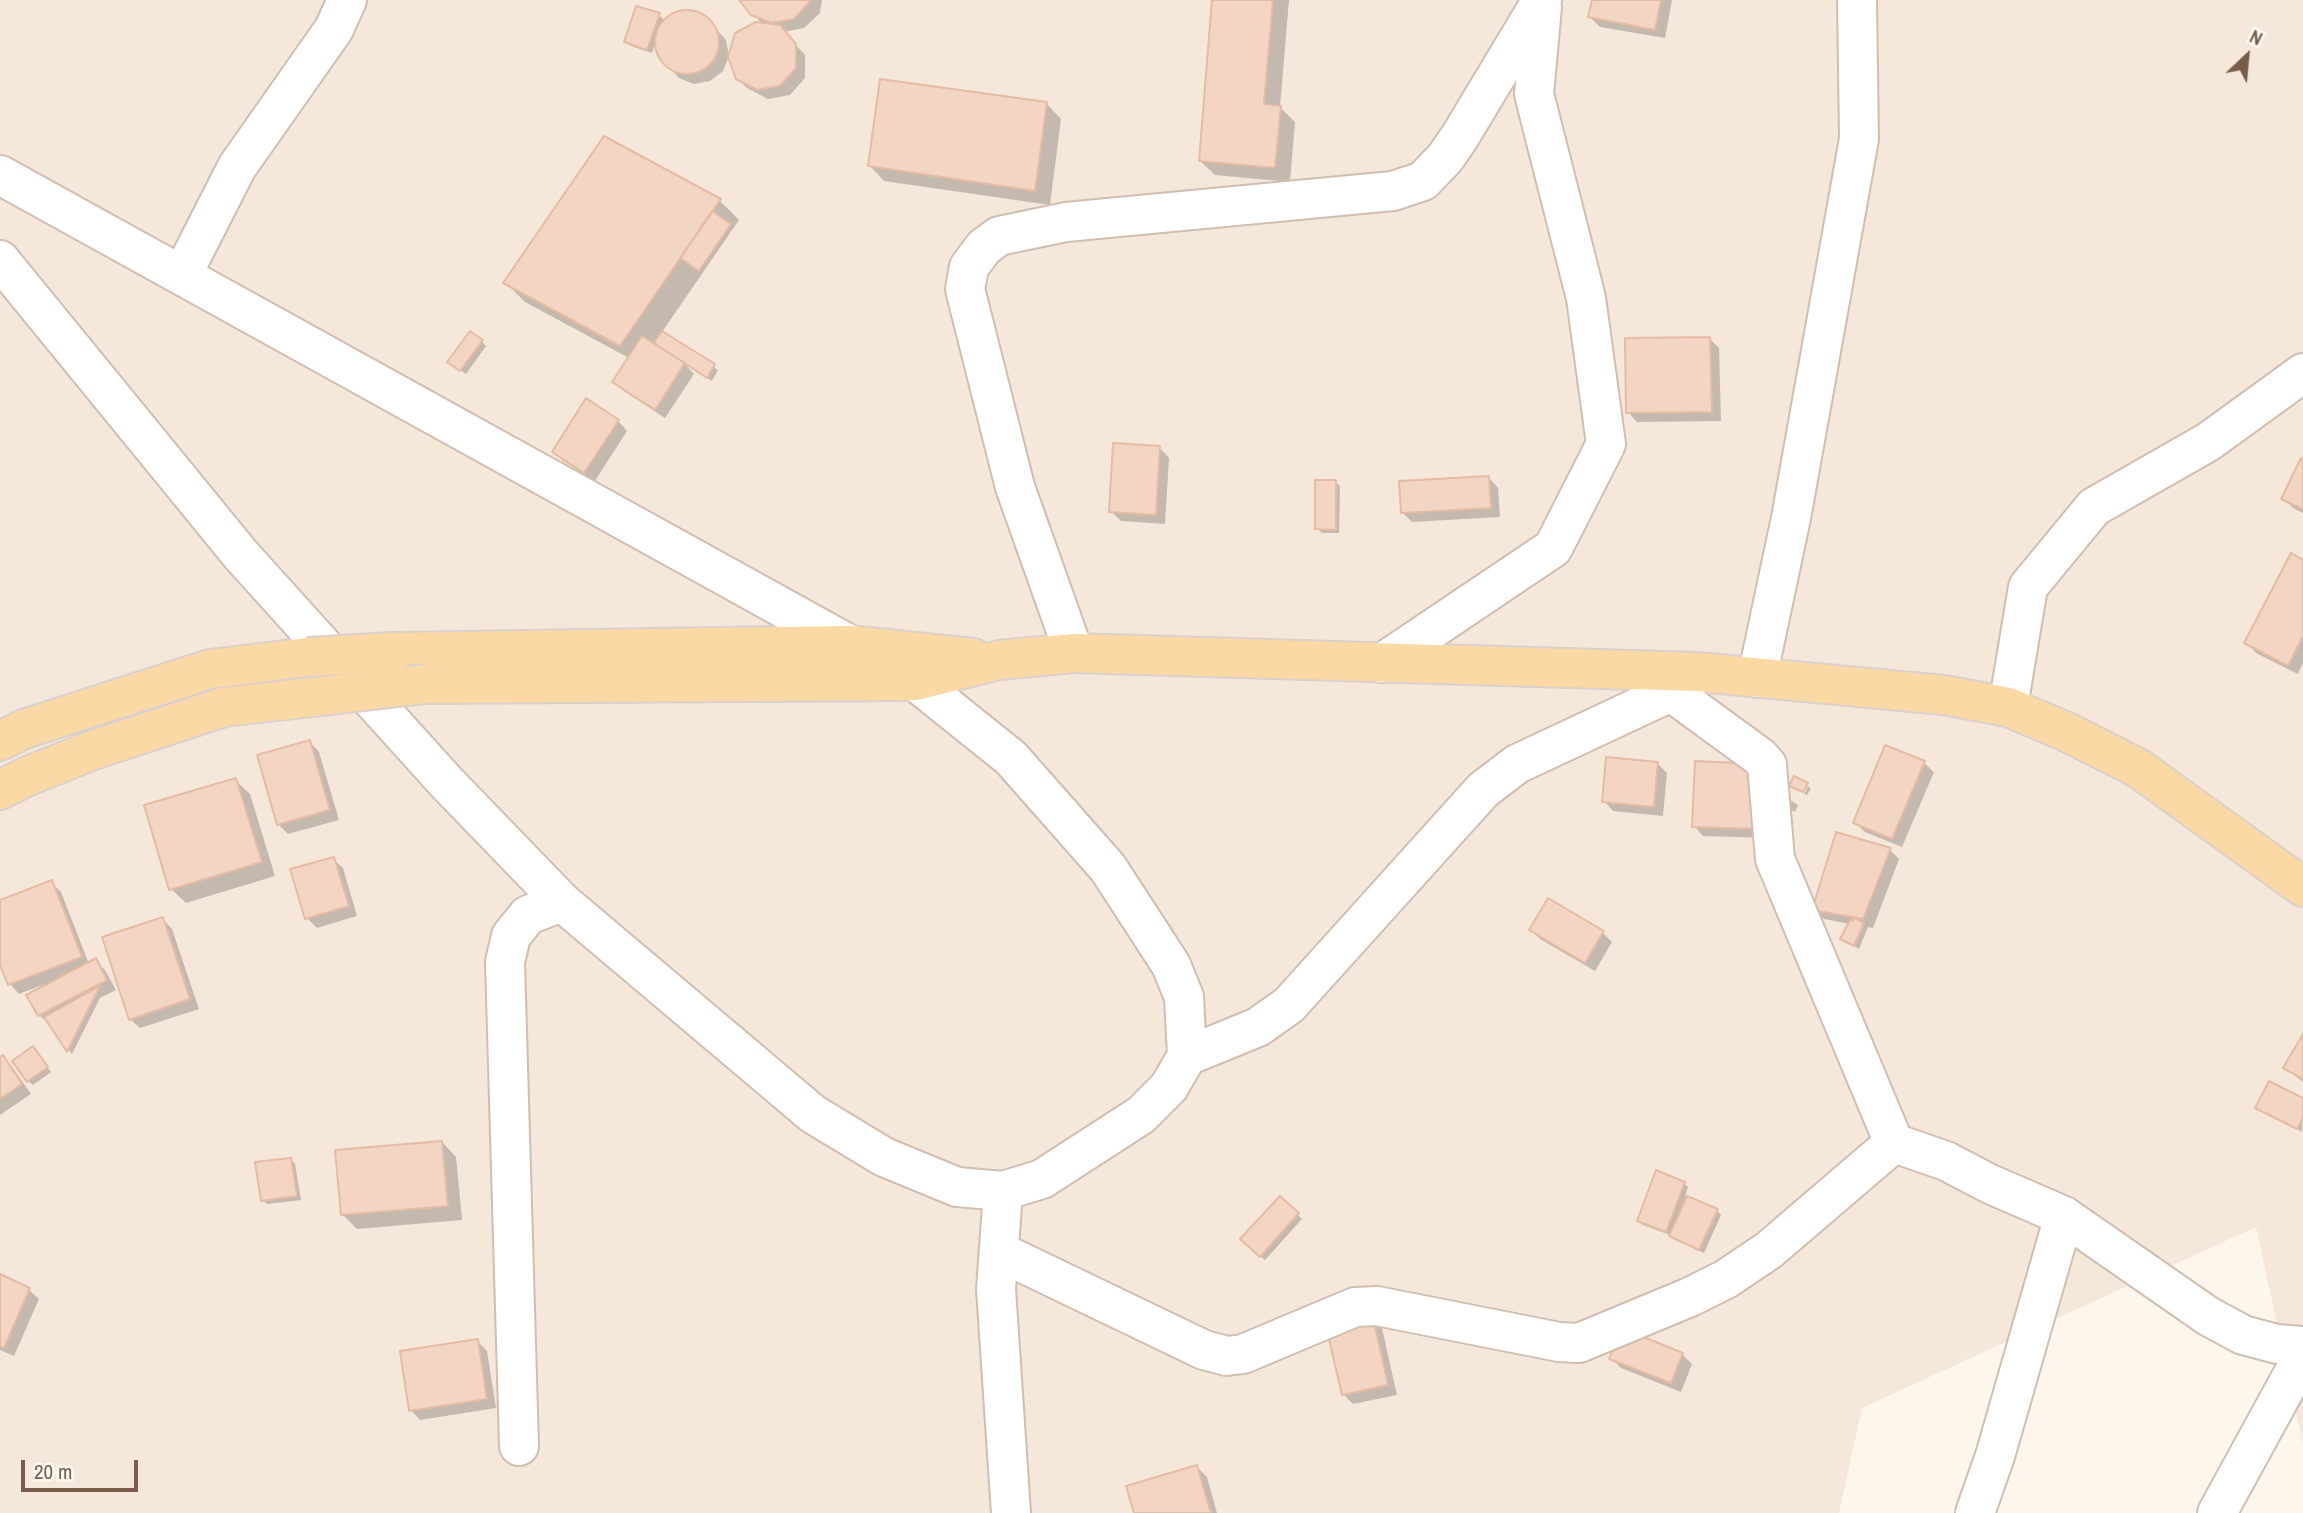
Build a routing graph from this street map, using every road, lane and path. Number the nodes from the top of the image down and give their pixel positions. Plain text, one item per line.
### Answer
1 (347, 0) edge
2 (1542, 0) edge
3 (1857, 0) edge
4 (0, 175) edge
5 (0, 260) edge
6 (182, 275) junction
7 (2303, 373) edge
8 (849, 645) junction
9 (1074, 653) junction
10 (999, 660) junction
11 (1382, 663) junction
12 (1757, 678) junction
13 (915, 681) junction
14 (1685, 682) junction
15 (2008, 707) junction
16 (0, 741) edge
17 (0, 790) edge
18 (2303, 887) edge
19 (562, 902) junction
20 (1187, 1056) junction
21 (1894, 1143) junction
22 (1003, 1191) junction
23 (2064, 1216) junction
24 (1000, 1252) junction
25 (2303, 1346) edge
26 (2303, 1356) edge
27 (519, 1446) dead end
28 (1012, 1513) edge
29 (1975, 1513) edge
30 (2217, 1513) edge

1 - 6 street
2 - 9 street
2 - 11 street
3 - 12 street
4 - 6 street
5 - 19 street
6 - 8 street
7 - 15 street
8 - 10 main road
8 - 13 street
8 - 16 main road, bridge
9 - 10 main road
9 - 11 main road
10 - 13 main road
11 - 14 main road
12 - 14 main road
12 - 15 main road
13 - 17 main road, bridge
13 - 20 street
14 - 20 street
14 - 21 street
15 - 18 main road
19 - 22 street
19 - 27 street
20 - 22 street
21 - 23 street
21 - 24 street
22 - 24 street
23 - 25 street
23 - 29 street
24 - 28 street
26 - 30 street

